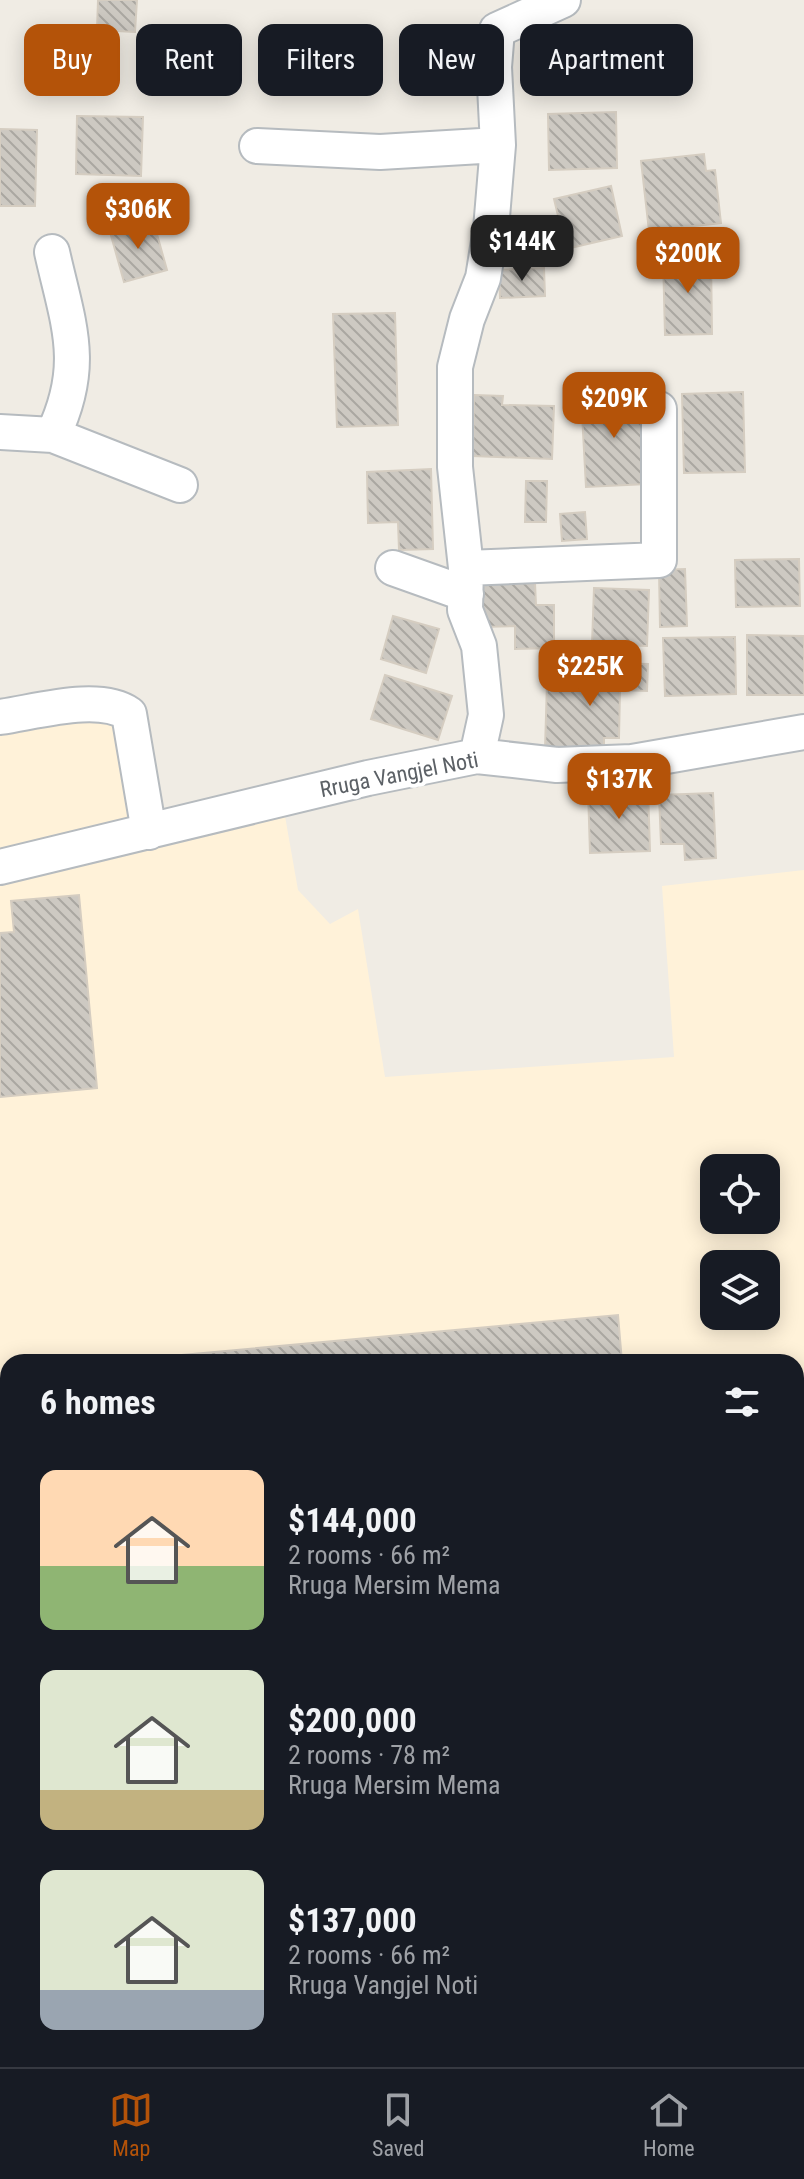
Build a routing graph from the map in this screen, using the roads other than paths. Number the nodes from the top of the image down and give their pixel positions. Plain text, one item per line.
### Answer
1 (542, 4) edge
2 (498, 145) junction
3 (257, 146) dead end
4 (52, 252) dead end
5 (659, 409) dead end
6 (0, 432) edge
7 (53, 435) junction
8 (180, 485) dead end
9 (393, 568) dead end
10 (466, 581) junction
11 (0, 717) edge
12 (804, 732) edge
13 (477, 756) junction
14 (149, 832) junction
15 (0, 867) edge

1 - 2 street
2 - 3 street
2 - 10 street
4 - 7 street
5 - 10 street
6 - 7 street
7 - 8 street
9 - 10 street
10 - 13 street
11 - 14 street
12 - 13 street, Rruga Vangjel Noti
13 - 14 street, Rruga Vangjel Noti
14 - 15 street, Rruga Vangjel Noti

